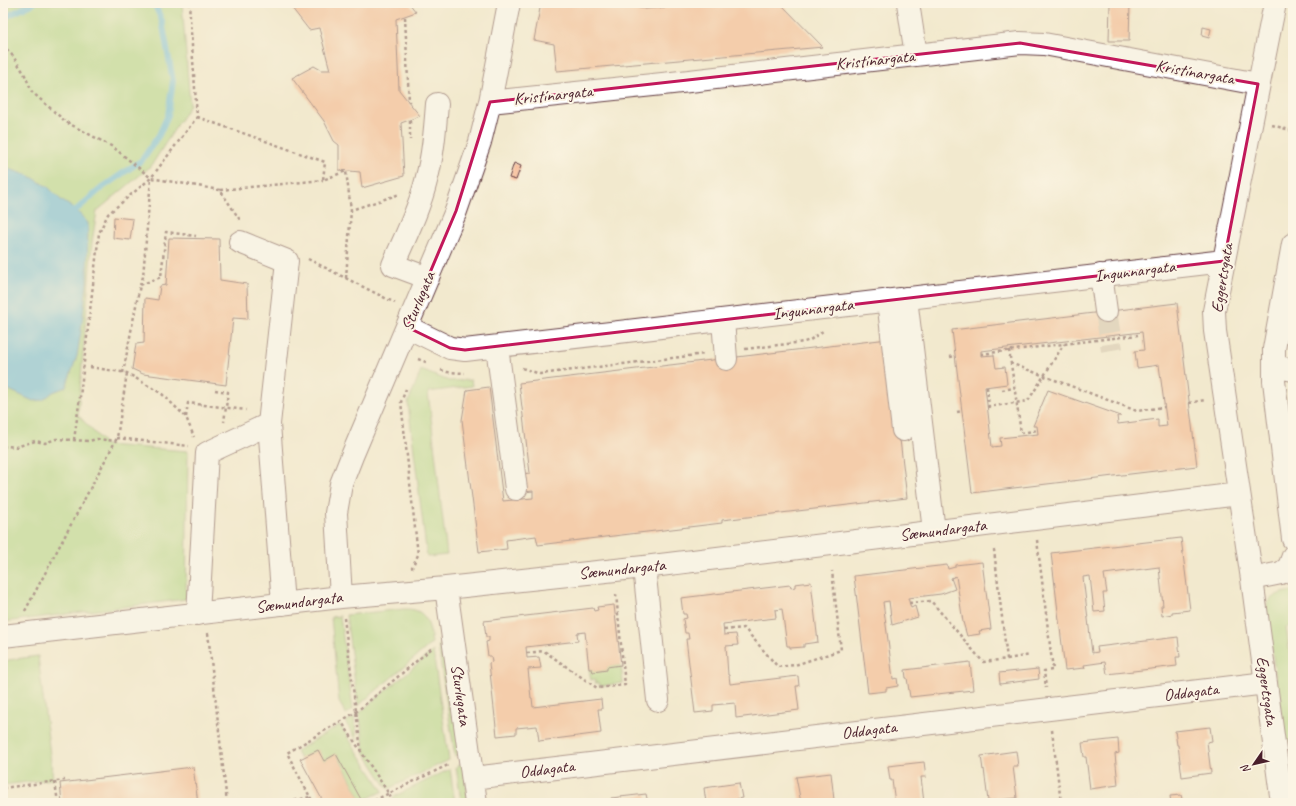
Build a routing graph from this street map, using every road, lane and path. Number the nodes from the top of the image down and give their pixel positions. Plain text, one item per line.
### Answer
1 (189, 3) edge
2 (509, 3) edge
3 (908, 3) edge
4 (1275, 3) edge
5 (406, 17) dead end
6 (3, 45) edge
7 (916, 55) junction
8 (1258, 84) junction
9 (409, 102) dead end
10 (490, 102) junction
11 (437, 104) dead end
12 (197, 117) junction
13 (410, 121) dead end
14 (411, 144) dead end
15 (152, 178) junction
16 (323, 180) junction
17 (220, 190) dead end
18 (406, 193) dead end
19 (351, 210) junction
20 (196, 236) dead end
21 (240, 242) dead end
22 (1293, 244) edge
23 (1224, 261) junction
24 (1101, 275) junction
25 (346, 278) dead end
26 (428, 278) junction
27 (140, 285) junction
28 (897, 299) junction
29 (1106, 311) tunnel mouth
30 (723, 320) junction
31 (407, 326) junction
32 (826, 330) dead end
33 (1138, 335) dead end
34 (428, 337) junction
35 (1064, 344) junction
36 (497, 347) junction
37 (1008, 350) junction
38 (982, 354) dead end
39 (726, 355) junction
40 (955, 356) dead end
41 (950, 357) dead end
42 (418, 359) junction
43 (1010, 363) junction
44 (429, 364) dead end
45 (416, 365) dead end
46 (90, 367) dead end
47 (1283, 368) edge
48 (441, 369) dead end
49 (499, 369) junction
50 (123, 372) junction
51 (127, 373) junction
52 (1044, 376) junction
53 (407, 387) dead end
54 (987, 387) dead end
55 (1014, 388) junction
56 (215, 390) dead end
57 (1002, 390) dead end
58 (228, 392) dead end
59 (1016, 403) junction
60 (1164, 407) dead end
61 (962, 411) dead end
62 (957, 412) dead end
63 (269, 424) junction
64 (903, 430) dead end
65 (1038, 430) dead end
66 (74, 440) junction
67 (117, 440) junction
68 (194, 446) dead end
69 (3, 447) edge
70 (516, 489) dead end
71 (1239, 494) junction
72 (1035, 519) junction
73 (934, 531) junction
74 (1293, 539) edge
75 (994, 550) dead end
76 (1293, 556) edge
77 (644, 567) junction
78 (832, 571) dead end
79 (413, 572) dead end
80 (1252, 579) junction
81 (446, 588) junction
82 (616, 594) dead end
83 (910, 603) dead end
84 (282, 604) junction
85 (342, 604) junction
86 (203, 621) junction
87 (724, 630) dead end
88 (8, 635) edge
89 (436, 645) dead end
90 (527, 653) dead end
91 (1030, 655) dead end
92 (1007, 659) junction
93 (1046, 683) dead end
94 (1266, 683) junction
95 (658, 700) dead end
96 (356, 712) junction
97 (341, 721) junction
98 (1052, 729) dead end
99 (361, 751) junction
100 (452, 763) dead end
101 (472, 778) junction
102 (65, 780) dead end
103 (55, 782) junction
104 (3, 788) edge
105 (389, 794) junction
106 (310, 797) junction
107 (58, 803) edge
108 (227, 803) edge
109 (283, 803) edge
110 (314, 803) edge
111 (369, 803) edge
112 (393, 803) edge
113 (476, 803) edge
114 (1061, 803) edge
115 (1282, 803) edge

1 - 12 path
2 - 10 street, Sturlugata
3 - 7 street
4 - 8 street, Eggertsgata
5 - 9 path
6 - 15 path
7 - 8 street, Kristínargata
7 - 10 street, Kristínargata
8 - 23 street, Eggertsgata
10 - 26 street, Sturlugata
11 - 26 street
12 - 15 path
12 - 16 path
13 - 14 path
15 - 27 path
15 - 66 path
16 - 17 path
16 - 19 path
18 - 19 path
19 - 25 path
20 - 27 path
21 - 63 street
22 - 47 street
23 - 24 street, Ingunnargata
23 - 71 street, Eggertsgata
24 - 28 street, Ingunnargata
24 - 29 street
26 - 31 street, Sturlugata
27 - 50 path
28 - 30 street, Ingunnargata
28 - 64 street
28 - 73 street
30 - 36 street, Ingunnargata
30 - 39 street
31 - 34 street, Ingunnargata
31 - 85 street, Sturlugata
32 - 39 path
33 - 35 path
34 - 36 street, Ingunnargata
34 - 42 path
35 - 37 path
35 - 52 path
36 - 49 street
37 - 38 path
37 - 43 path
39 - 49 path
40 - 41 path
42 - 44 path
42 - 45 path
43 - 52 path
43 - 55 path
46 - 50 path
47 - 74 street
48 - 49 path
49 - 70 street
50 - 51 path
51 - 63 path
51 - 67 path
52 - 59 path
52 - 60 path
53 - 79 path
54 - 59 path
55 - 57 path
55 - 59 path
56 - 58 path
59 - 65 path
61 - 62 path
63 - 84 street
63 - 86 street
66 - 67 path
66 - 69 path
67 - 68 path
67 - 88 path
71 - 72 street, Sæmundargata
71 - 80 street, Eggertsgata
72 - 73 street, Sæmundargata
72 - 93 path
73 - 77 street, Sæmundargata
75 - 92 path
76 - 80 street
77 - 81 street, Sæmundargata
77 - 95 street
78 - 87 path
80 - 94 street, Eggertsgata
81 - 85 street, Sæmundargata
81 - 101 street, Sturlugata
82 - 90 path
83 - 92 path
84 - 85 street, Sæmundargata
84 - 86 street, Sæmundargata
85 - 96 path
86 - 88 street, Sæmundargata
86 - 108 path
89 - 96 path
91 - 92 path
94 - 101 street, Oddagata
94 - 115 street, Eggertsgata
96 - 97 path
96 - 99 path
97 - 99 path
97 - 106 path
98 - 114 path
99 - 105 path
100 - 105 path
101 - 113 street, Sturlugata
102 - 103 path
103 - 104 path
103 - 107 path
105 - 111 path
105 - 112 path
106 - 109 path
106 - 110 path

